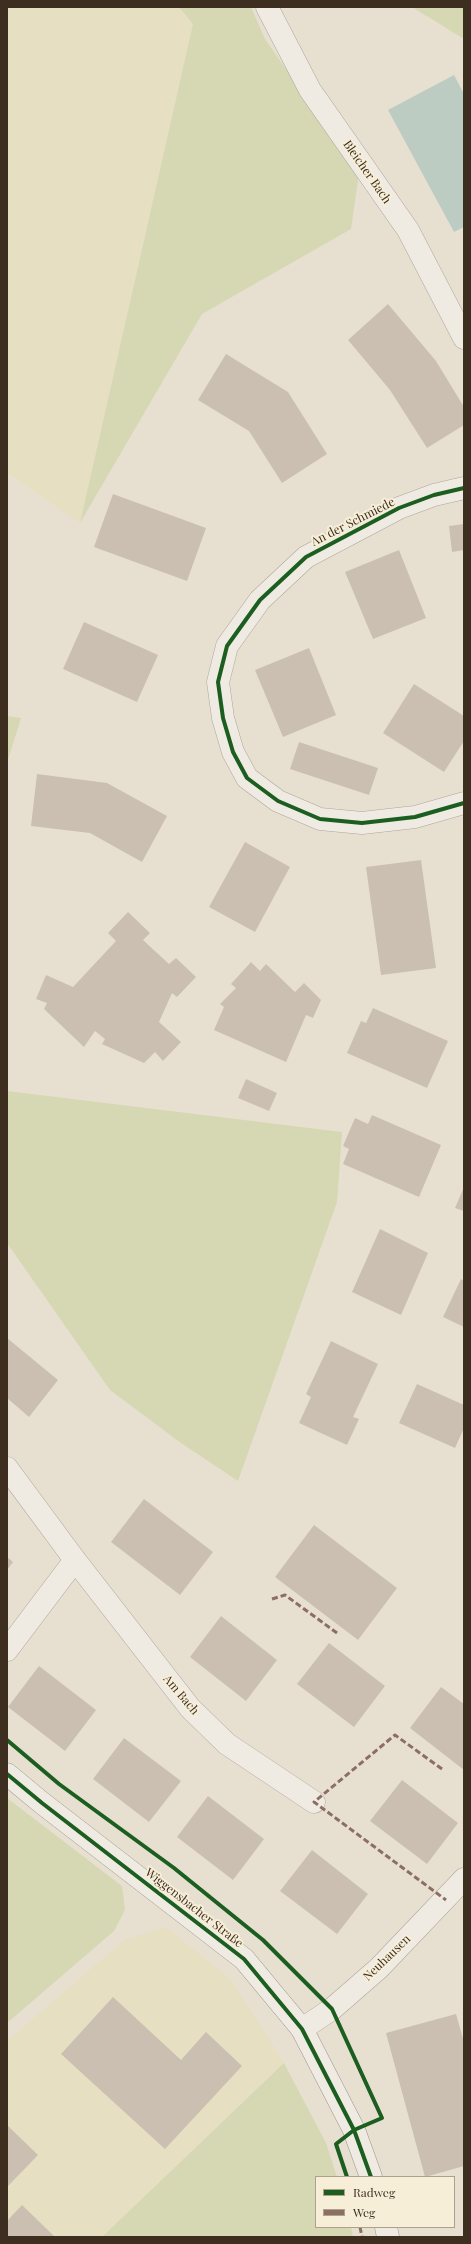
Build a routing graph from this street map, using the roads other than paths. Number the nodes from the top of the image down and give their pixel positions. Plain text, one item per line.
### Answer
1 (267, 7) edge
2 (464, 338) edge
3 (464, 488) edge
4 (464, 803) edge
5 (7, 1468) edge
6 (75, 1560) junction
7 (7, 1650) edge
8 (7, 1774) edge
9 (314, 1802) dead end
10 (464, 1879) edge
11 (302, 2029) junction
12 (371, 2176) edge

1 - 2 street, Bleicher Bach
3 - 4 street, An der Schmiede
5 - 6 street, Am Bach
6 - 7 street
6 - 9 street, Am Bach
8 - 11 street, Wiggensbacher Straße
10 - 11 street, Neuhausen
11 - 12 street, Wiggensbacher Straße

